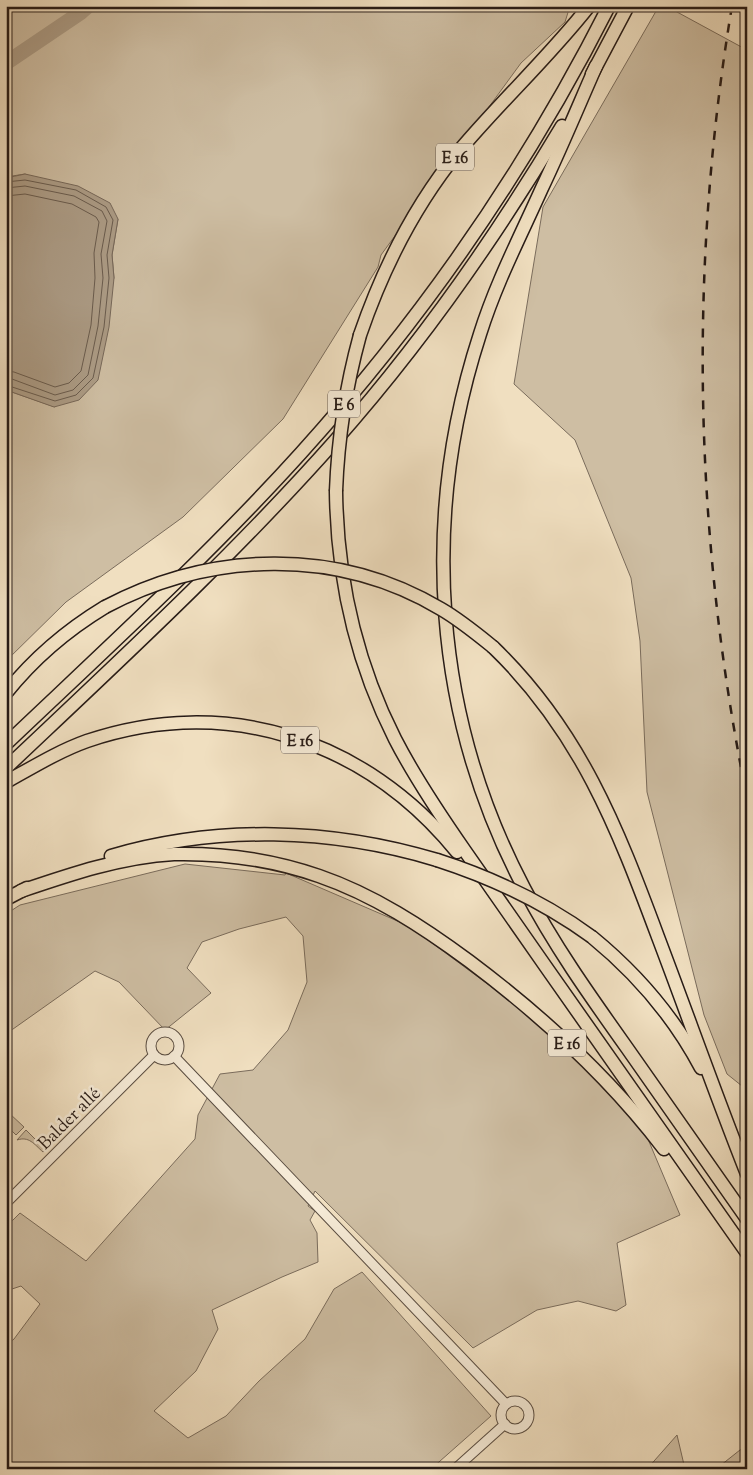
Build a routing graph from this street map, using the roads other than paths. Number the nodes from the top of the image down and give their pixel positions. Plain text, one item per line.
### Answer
1 (589, 6) edge
2 (609, 6) edge
3 (628, 6) edge
4 (596, 66) junction
5 (6, 693) edge
6 (6, 744) edge
7 (6, 768) edge
8 (6, 782) edge
9 (21, 891) junction
10 (498, 898) junction
11 (6, 899) edge
12 (154, 1055) junction
13 (174, 1056) junction
14 (716, 1091) junction
15 (747, 1174) edge
16 (6, 1203) edge
17 (747, 1220) edge
18 (732, 1231) junction
19 (747, 1253) edge
20 (506, 1404) junction
21 (505, 1424) junction
22 (455, 1469) edge

1 - 10 highway, E 16, bridge
2 - 6 highway, E 6
3 - 4 highway, E 6
4 - 7 highway, E 6
4 - 17 highway, E 16
5 - 14 highway, E 16, bridge
8 - 10 highway, E 16
9 - 11 highway, E 16
9 - 14 highway, E 16, bridge
9 - 18 highway, E 16
10 - 18 highway, E 16
12 - 13 street
12 - 13 street
12 - 16 street, Balder allé
13 - 20 street
14 - 15 highway, E 16
18 - 19 highway, E 16
20 - 21 street
20 - 21 street
21 - 22 street

